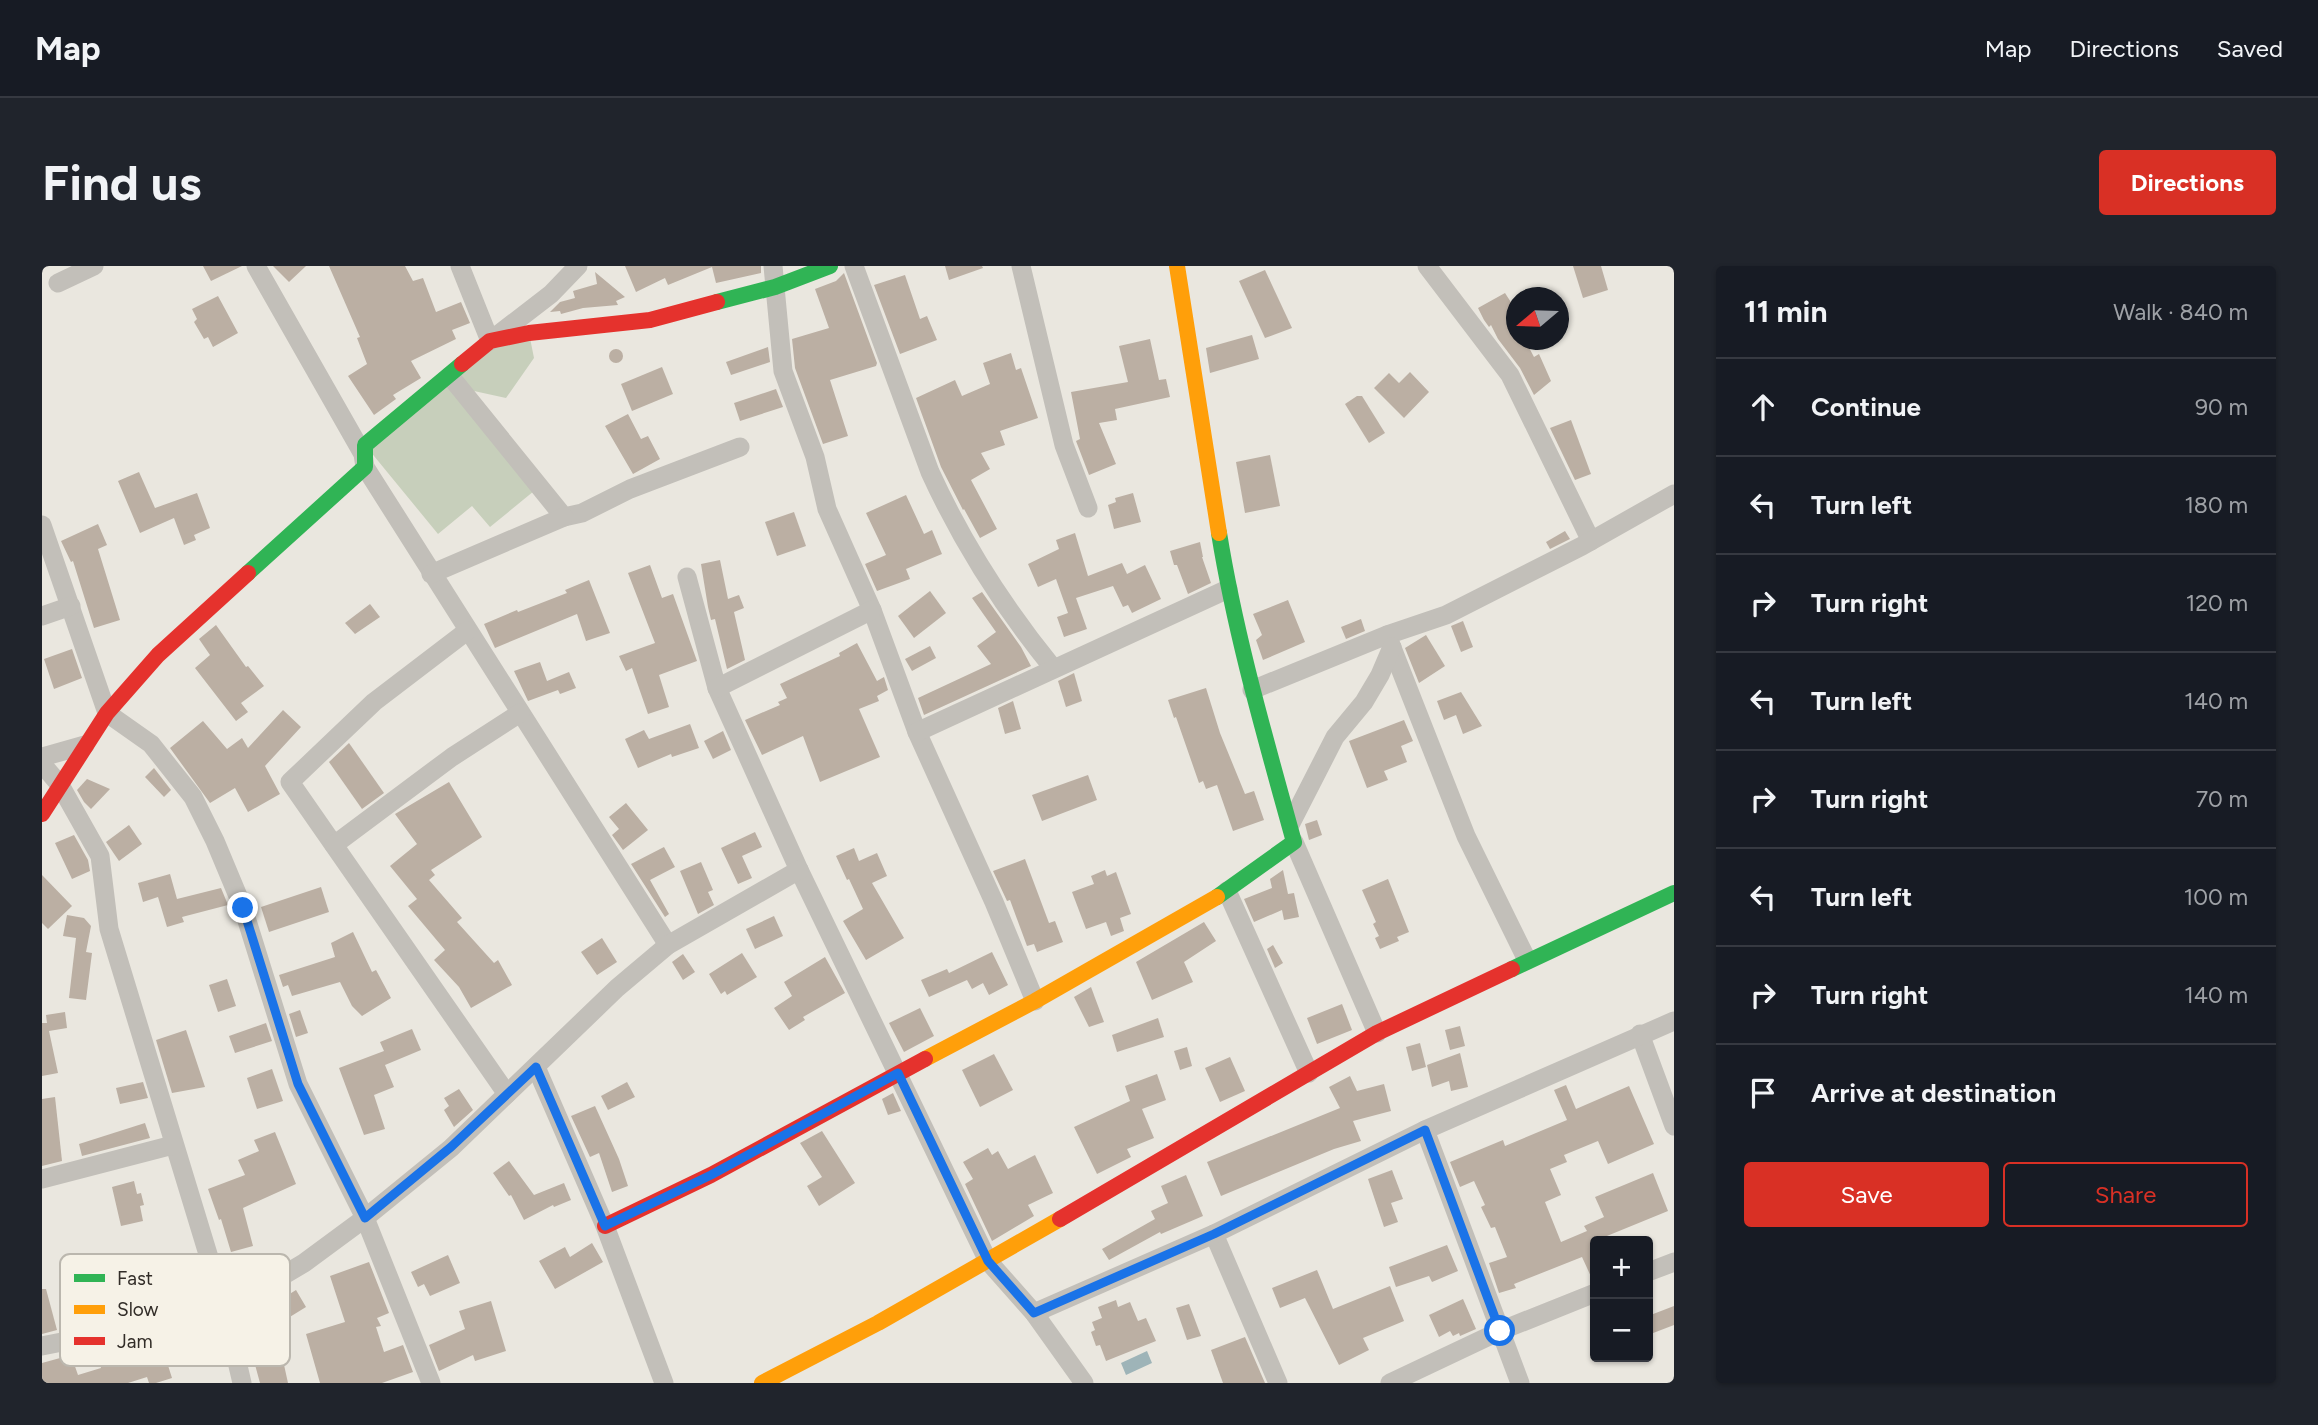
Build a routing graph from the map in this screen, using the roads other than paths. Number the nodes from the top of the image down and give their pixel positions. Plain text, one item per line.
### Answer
1 (94, 266) edge
2 (256, 266) edge
3 (460, 266) edge
4 (578, 266) edge
5 (773, 266) edge
6 (830, 266) edge
7 (854, 266) edge
8 (1021, 266) edge
9 (1177, 266) edge
10 (1427, 266) edge
11 (58, 283) dead end
12 (775, 287) junction
13 (490, 341) junction
14 (450, 376) junction
15 (740, 447) dead end
16 (365, 467) junction
17 (1674, 494) edge
18 (1088, 508) dead end
19 (564, 517) junction
20 (42, 525) edge
21 (1591, 541) junction
22 (432, 574) junction
23 (687, 577) dead end
24 (1228, 589) junction
25 (71, 606) junction
26 (872, 610) junction
27 (42, 616) edge
28 (467, 631) junction
29 (1389, 641) junction
30 (1053, 668) junction
31 (717, 688) junction
32 (1252, 690) junction
33 (107, 713) junction
34 (520, 713) junction
35 (917, 732) junction
36 (85, 744) junction
37 (42, 757) edge
38 (42, 764) edge
39 (61, 785) junction
40 (42, 814) edge
41 (1292, 832) junction
42 (334, 845) junction
43 (799, 870) junction
44 (1227, 891) junction
45 (1674, 893) edge
46 (668, 945) junction
47 (1527, 960) junction
48 (1035, 1001) junction
49 (1674, 1021) edge
50 (1377, 1033) junction
51 (1640, 1034) junction
52 (536, 1067) junction
53 (898, 1073) junction
54 (1310, 1073) junction
55 (507, 1094) junction
56 (1674, 1126) edge
57 (1425, 1130) junction
58 (173, 1145) junction
59 (42, 1179) edge
60 (365, 1218) junction
61 (605, 1226) junction
62 (1214, 1234) junction
63 (207, 1254) edge
64 (988, 1261) junction
65 (1674, 1262) edge
66 (1653, 1270) edge
67 (290, 1271) edge
68 (1590, 1295) edge
69 (1034, 1313) junction
70 (1500, 1331) junction
71 (60, 1342) edge
72 (42, 1346) edge
73 (431, 1383) edge
74 (664, 1383) edge
75 (762, 1383) edge
76 (1084, 1383) edge
77 (1278, 1383) edge
78 (1390, 1383) edge
79 (1520, 1383) edge

1 - 11 street
2 - 16 street
3 - 13 street
4 - 13 street
5 - 12 street
6 - 12 street
7 - 30 street
8 - 18 street
9 - 24 street
10 - 21 street
12 - 13 street
12 - 26 street
13 - 14 street
14 - 16 street
14 - 19 street
15 - 19 street
16 - 22 street
16 - 33 street
17 - 21 street
19 - 22 street
20 - 25 street
21 - 29 street
22 - 28 street
23 - 31 street
24 - 30 street
24 - 32 street
25 - 27 street
25 - 33 street
26 - 31 street
26 - 35 street
28 - 34 street
28 - 42 street
29 - 32 street
29 - 41 street
29 - 47 street
30 - 35 street
31 - 43 street
32 - 41 street
33 - 36 street
33 - 60 street
34 - 42 street
34 - 46 street
35 - 48 street
36 - 37 street
36 - 39 street
38 - 39 street
39 - 40 street
39 - 58 street
41 - 44 street
41 - 50 street
42 - 55 street
43 - 46 street
43 - 53 street
44 - 48 street
44 - 54 street
45 - 47 street
46 - 52 street
47 - 50 street
48 - 53 street
49 - 51 street
50 - 54 street
51 - 56 street
51 - 57 street
52 - 55 street
52 - 61 street
53 - 61 street
53 - 64 street
54 - 64 street
55 - 60 street
57 - 62 street
57 - 70 street
58 - 59 street
58 - 63 street
60 - 67 street
60 - 73 street
61 - 74 street
62 - 69 street
62 - 77 street
64 - 69 street
64 - 75 street
65 - 66 street
68 - 70 street
69 - 76 street
70 - 78 street
70 - 79 street
71 - 72 street

